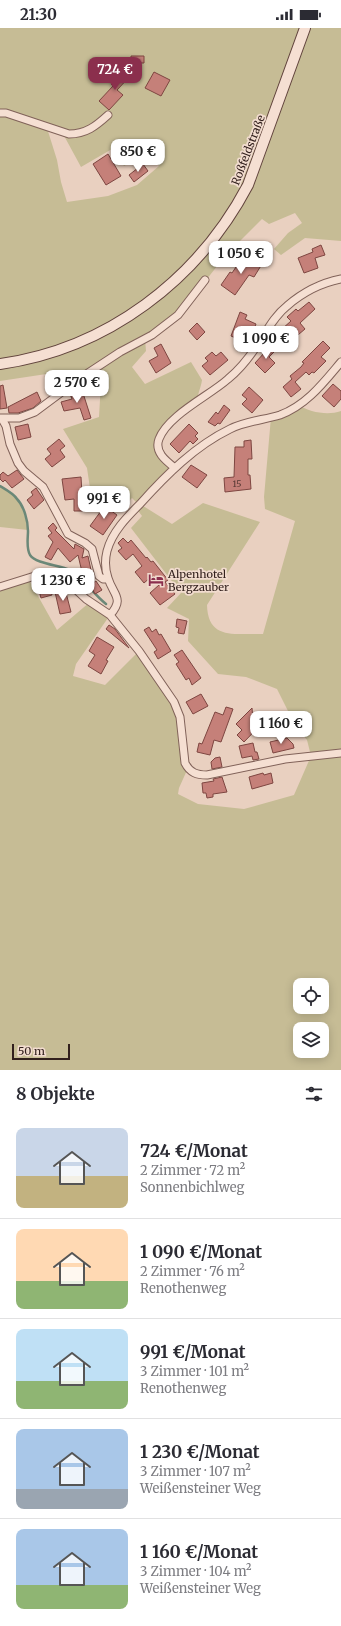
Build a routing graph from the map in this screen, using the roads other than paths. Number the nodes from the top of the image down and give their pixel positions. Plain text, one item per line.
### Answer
1 (305, 28) edge
2 (0, 113) edge
3 (108, 115) dead end
4 (341, 279) edge
5 (205, 280) dead end
6 (341, 362) edge
7 (0, 364) edge
8 (1, 419) edge
9 (175, 468) junction
10 (108, 579) junction
11 (0, 587) edge
12 (110, 615) junction
13 (341, 753) edge

1 - 7 main road, Roßfeldstraße
2 - 3 street
4 - 9 street
5 - 8 street
6 - 9 street
8 - 10 street
9 - 10 street
10 - 12 street
11 - 12 street
12 - 13 street

